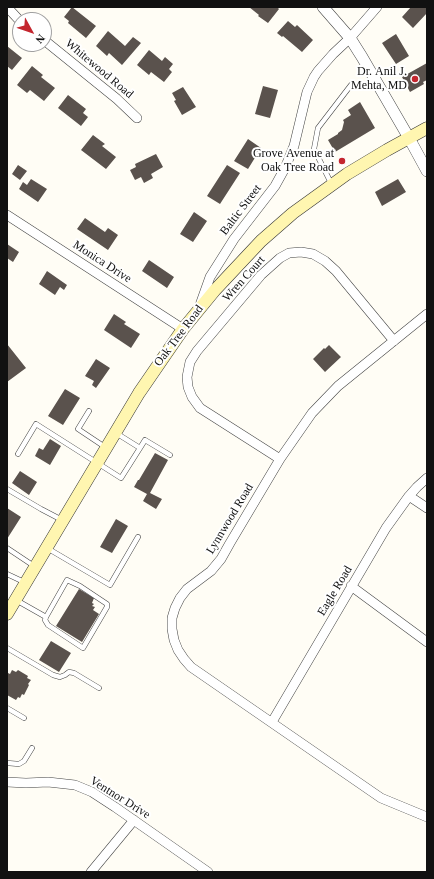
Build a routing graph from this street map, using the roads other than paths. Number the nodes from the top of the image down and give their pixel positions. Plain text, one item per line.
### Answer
1 (323, 7) edge
2 (377, 7) edge
3 (350, 38) junction
4 (52, 46) edge
5 (351, 85) dead end
6 (137, 118) dead end
7 (427, 128) edge
8 (409, 138) junction
9 (427, 171) edge
10 (332, 184) junction
11 (7, 215) edge
12 (199, 309) junction
13 (427, 314) edge
14 (183, 329) junction
15 (394, 341) junction
16 (89, 411) dead end
17 (116, 432) junction
18 (107, 448) junction
19 (140, 448) junction
20 (18, 454) dead end
21 (170, 456) dead end
22 (280, 459) junction
23 (97, 464) junction
24 (427, 478) edge
25 (7, 489) edge
26 (409, 496) junction
27 (427, 508) edge
28 (63, 520) junction
29 (138, 537) dead end
30 (7, 548) edge
31 (47, 548) junction
32 (35, 567) junction
33 (7, 574) edge
34 (26, 583) junction
35 (351, 586) junction
36 (16, 600) junction
37 (7, 614) edge
38 (46, 617) junction
39 (427, 642) edge
40 (7, 648) edge
41 (99, 688) dead end
42 (7, 708) edge
43 (24, 718) dead end
44 (272, 722) junction
45 (32, 748) dead end
46 (7, 763) edge
47 (7, 782) edge
48 (427, 817) edge
49 (134, 820) junction
50 (92, 872) edge
51 (208, 872) edge

1 - 3 street
2 - 3 street, Baltic Street
3 - 8 street
3 - 12 street, Baltic Street
4 - 6 street, Whitewood Road
5 - 10 lane
7 - 8 main road, Oak Tree Road
8 - 9 street
8 - 10 main road, Oak Tree Road
10 - 12 main road, Oak Tree Road
11 - 14 street, Monica Drive
12 - 14 main road, Oak Tree Road
13 - 15 street, Lynnwood Road
14 - 17 main road, Oak Tree Road
15 - 22 street, Lynnwood Road
15 - 22 street, Wren Court
16 - 18 lane
17 - 18 main road, Oak Tree Road
17 - 19 lane
18 - 23 main road, Oak Tree Road
19 - 21 lane
19 - 23 lane
20 - 23 lane
22 - 44 street, Lynnwood Road
23 - 28 main road, Oak Tree Road
24 - 26 street, Eagle Road
25 - 28 lane
26 - 27 street
26 - 35 street, Eagle Road
28 - 31 main road, Oak Tree Road
29 - 31 lane
30 - 32 lane
31 - 32 main road, Oak Tree Road
32 - 34 main road, Oak Tree Road
33 - 34 lane
34 - 36 main road, Oak Tree Road
35 - 39 street
35 - 44 street, Eagle Road
36 - 37 main road, Oak Tree Road
36 - 38 lane
38 - 38 lane
40 - 41 lane
42 - 43 lane
44 - 48 street, Lynnwood Road
45 - 46 lane
47 - 49 street, Ventnor Drive
49 - 50 street
49 - 51 street, Ventnor Drive

